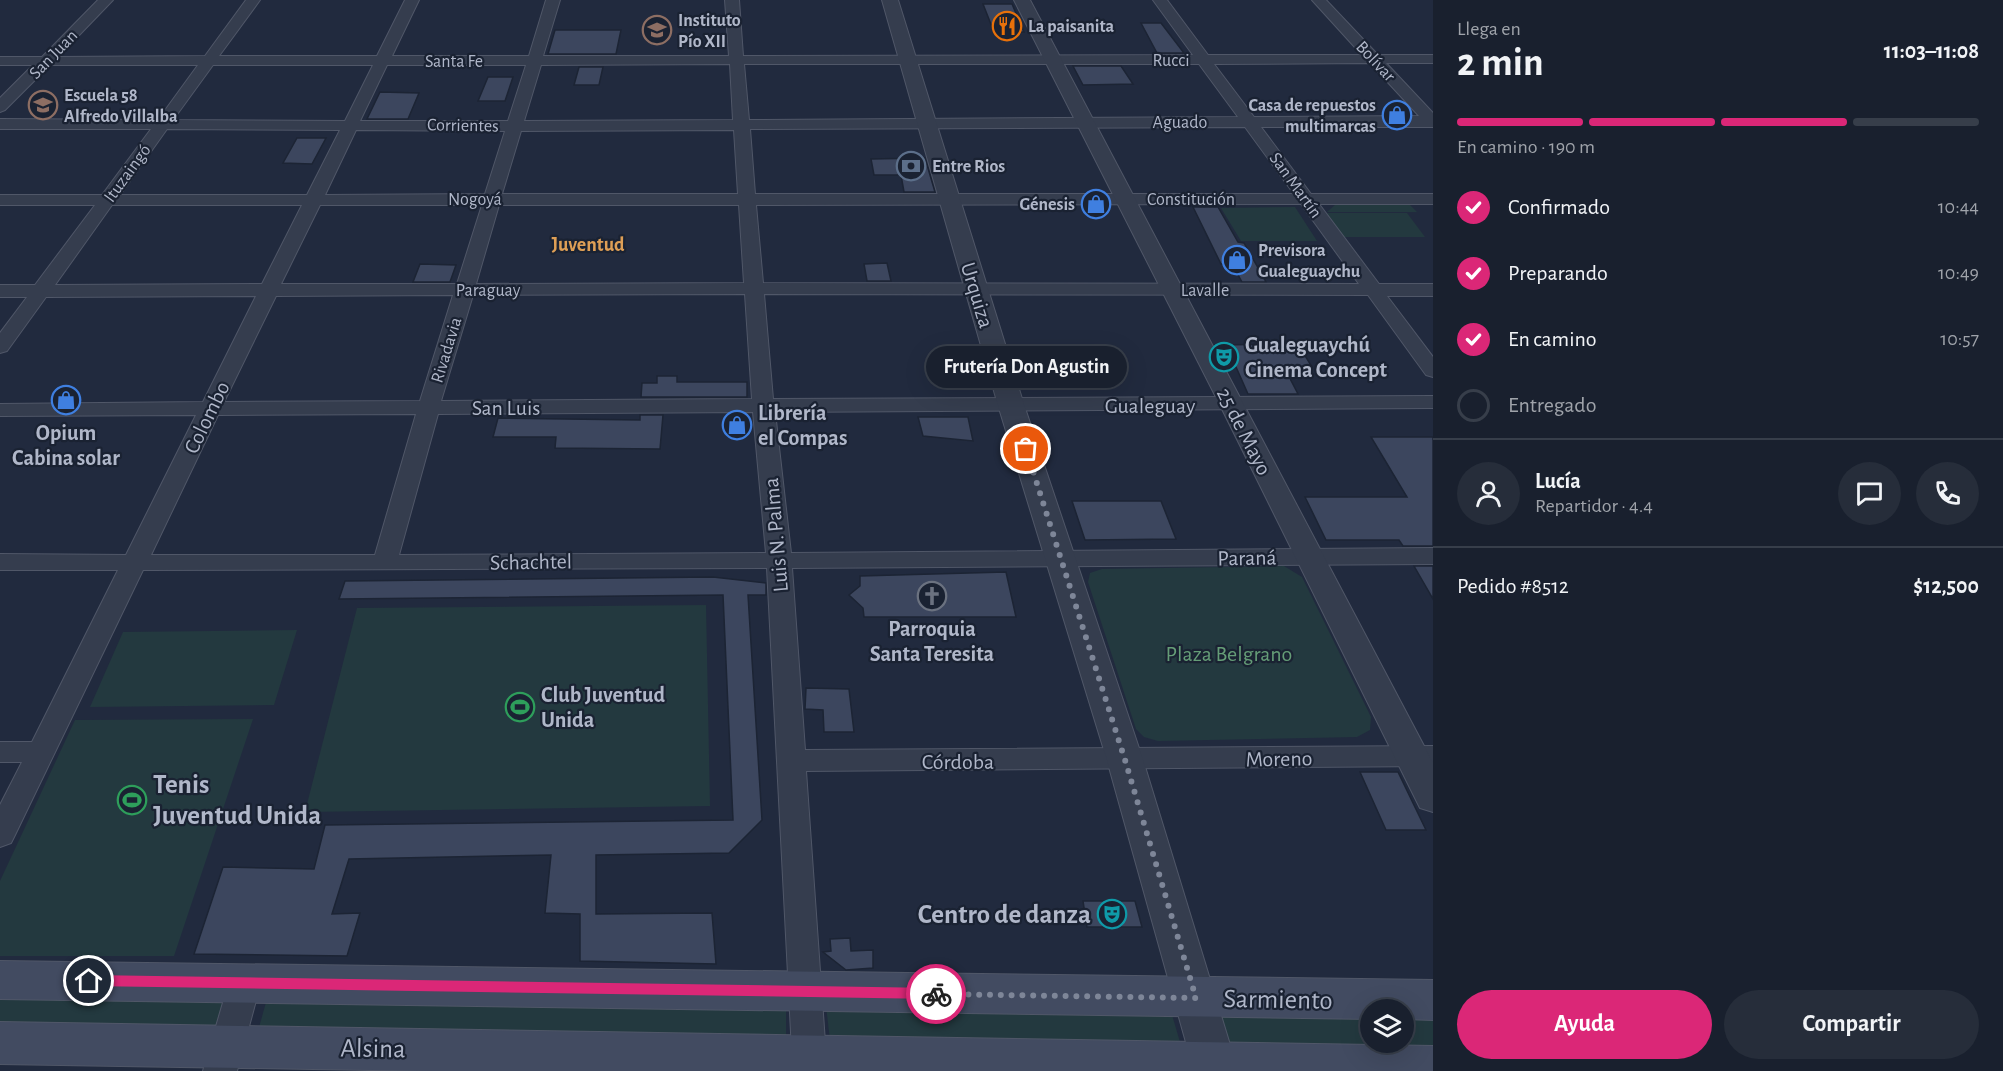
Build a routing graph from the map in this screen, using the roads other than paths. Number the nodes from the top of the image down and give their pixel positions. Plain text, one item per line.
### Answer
1 (105, 0) edge
2 (253, 0) edge
3 (412, 0) edge
4 (553, 0) edge
5 (732, 0) edge
6 (890, 0) edge
7 (1022, 0) edge
8 (1160, 0) edge
9 (1318, 0) edge
10 (1374, 59) junction
11 (1433, 59) edge
12 (1204, 60) junction
13 (0, 61) edge
14 (47, 61) junction
15 (209, 61) junction
16 (382, 61) junction
17 (534, 61) junction
18 (737, 61) junction
19 (908, 61) junction
20 (1054, 61) junction
21 (0, 107) edge
22 (1433, 121) edge
23 (927, 122) junction
24 (1085, 122) junction
25 (1249, 122) junction
26 (0, 124) edge
27 (163, 124) junction
28 (351, 124) junction
29 (742, 124) junction
30 (515, 126) junction
31 (108, 199) junction
32 (314, 199) junction
33 (492, 199) junction
34 (747, 199) junction
35 (950, 199) junction
36 (1124, 199) junction
37 (1307, 199) junction
38 (0, 200) edge
39 (1433, 200) edge
40 (976, 288) junction
41 (465, 290) junction
42 (754, 290) junction
43 (1171, 290) junction
44 (1374, 290) junction
45 (1433, 290) edge
46 (0, 291) edge
47 (41, 291) junction
48 (269, 291) junction
49 (0, 347) edge
50 (1433, 371) edge
51 (1433, 402) edge
52 (762, 405) junction
53 (1011, 405) junction
54 (1233, 405) junction
55 (429, 407) junction
56 (210, 409) junction
57 (0, 410) edge
58 (1308, 556) junction
59 (1433, 556) edge
60 (779, 558) junction
61 (1062, 558) junction
62 (135, 561) junction
63 (0, 562) edge
64 (385, 562) junction
65 (0, 752) edge
66 (41, 752) junction
67 (1422, 756) edge
68 (1125, 760) junction
69 (791, 761) junction
70 (1433, 798) edge
71 (0, 835) edge
72 (0, 980) edge
73 (245, 982) junction
74 (807, 991) junction
75 (1196, 998) junction
76 (1433, 1000) edge
77 (0, 1043) edge
78 (224, 1058) edge
79 (810, 1064) edge
80 (1433, 1067) edge
81 (1215, 1068) edge

1 - 14 street, San Juan
2 - 15 street, Ituzaingó
3 - 16 street, Colombo
4 - 17 street, Rivadavia
5 - 18 street, Luis N. Palma
6 - 19 street, Urquiza
7 - 20 street, 25 de Mayo
8 - 12 street, San Martín
9 - 10 street, Bolívar
10 - 11 street, Rucci
10 - 12 street, Rucci
10 - 22 street, Bolívar
12 - 20 street, Rucci
12 - 25 street, San Martín
13 - 14 street, Santa Fe
14 - 15 street, Santa Fe
14 - 21 street, San Juan
15 - 16 street, Santa Fe
15 - 27 street, Ituzaingó
16 - 17 street, Santa Fe
16 - 28 street, Colombo
17 - 18 street, Santa Fe
17 - 30 street, Rivadavia
18 - 19 street, Santa Fe
18 - 29 street, Luis N. Palma
19 - 20 street, Rucci
19 - 23 street, Urquiza
20 - 24 street, 25 de Mayo
22 - 25 street, Aguado
23 - 24 street, Aguado
23 - 29 street, Corrientes
23 - 35 street, Urquiza
24 - 25 street, Aguado
24 - 36 street, 25 de Mayo
25 - 37 street, San Martín
26 - 27 street, Corrientes
27 - 28 street, Corrientes
27 - 31 street, Ituzaingó
28 - 30 street, Corrientes
28 - 32 street, Colombo
29 - 30 street, Corrientes
29 - 34 street, Luis N. Palma
30 - 33 street, Rivadavia
31 - 32 street, Nogoyá
31 - 38 street, Nogoyá
31 - 47 street, Ituzaingó
32 - 33 street, Nogoyá
32 - 48 street, Colombo
33 - 34 street, Nogoyá
33 - 41 street, Rivadavia
34 - 35 street, Nogoyá
34 - 42 street, Luis N. Palma
35 - 36 street, Constitución
35 - 40 street, Urquiza
36 - 37 street, Constitución
36 - 43 street, 25 de Mayo
37 - 39 street, Constitución
37 - 44 street, San Martín
40 - 42 street, Paraguay
40 - 43 street, Lavalle
40 - 53 street, Urquiza
41 - 42 street, Paraguay
41 - 48 street, Paraguay
41 - 55 street, Rivadavia
42 - 52 street, Luis N. Palma
43 - 44 street, Lavalle
43 - 54 street, 25 de Mayo
44 - 45 street, Lavalle
44 - 50 street, San Martín
46 - 47 street, Paraguay
47 - 48 street, Paraguay
47 - 49 street, Ituzaingó
48 - 56 street, Colombo
51 - 54 street, Gualeguay
52 - 53 street, San Luis
52 - 55 street, San Luis
52 - 60 street, Luis N. Palma
53 - 54 street, Gualeguay
53 - 61 street, Urquiza
54 - 58 street, 25 de Mayo
55 - 56 street, San Luis
55 - 64 street, Rivadavia
56 - 57 street, San Luis
56 - 62 street, Colombo
58 - 59 street, Paraná
58 - 61 street, Paraná
58 - 67 street, 25 de Mayo
60 - 61 street, Schachtel
60 - 64 street, Schachtel
60 - 69 street, Luis N. Palma
61 - 68 street, Urquiza
62 - 63 street, Schachtel
62 - 64 street, Schachtel
62 - 66 street, Colombo
65 - 66 street
66 - 71 street, Colombo
67 - 68 street, Moreno
67 - 70 street, 25 de Mayo
68 - 69 street, Córdoba
68 - 75 street, Urquiza
69 - 74 street, Luis N. Palma
72 - 73 main road
73 - 74 main road
73 - 78 street
74 - 75 main road
74 - 79 street, Luis N. Palma
75 - 76 main road, Sarmiento
75 - 81 street, Urquiza
77 - 78 main road, Alsina
78 - 79 main road, Alsina
79 - 81 main road, Alsina
80 - 81 main road

